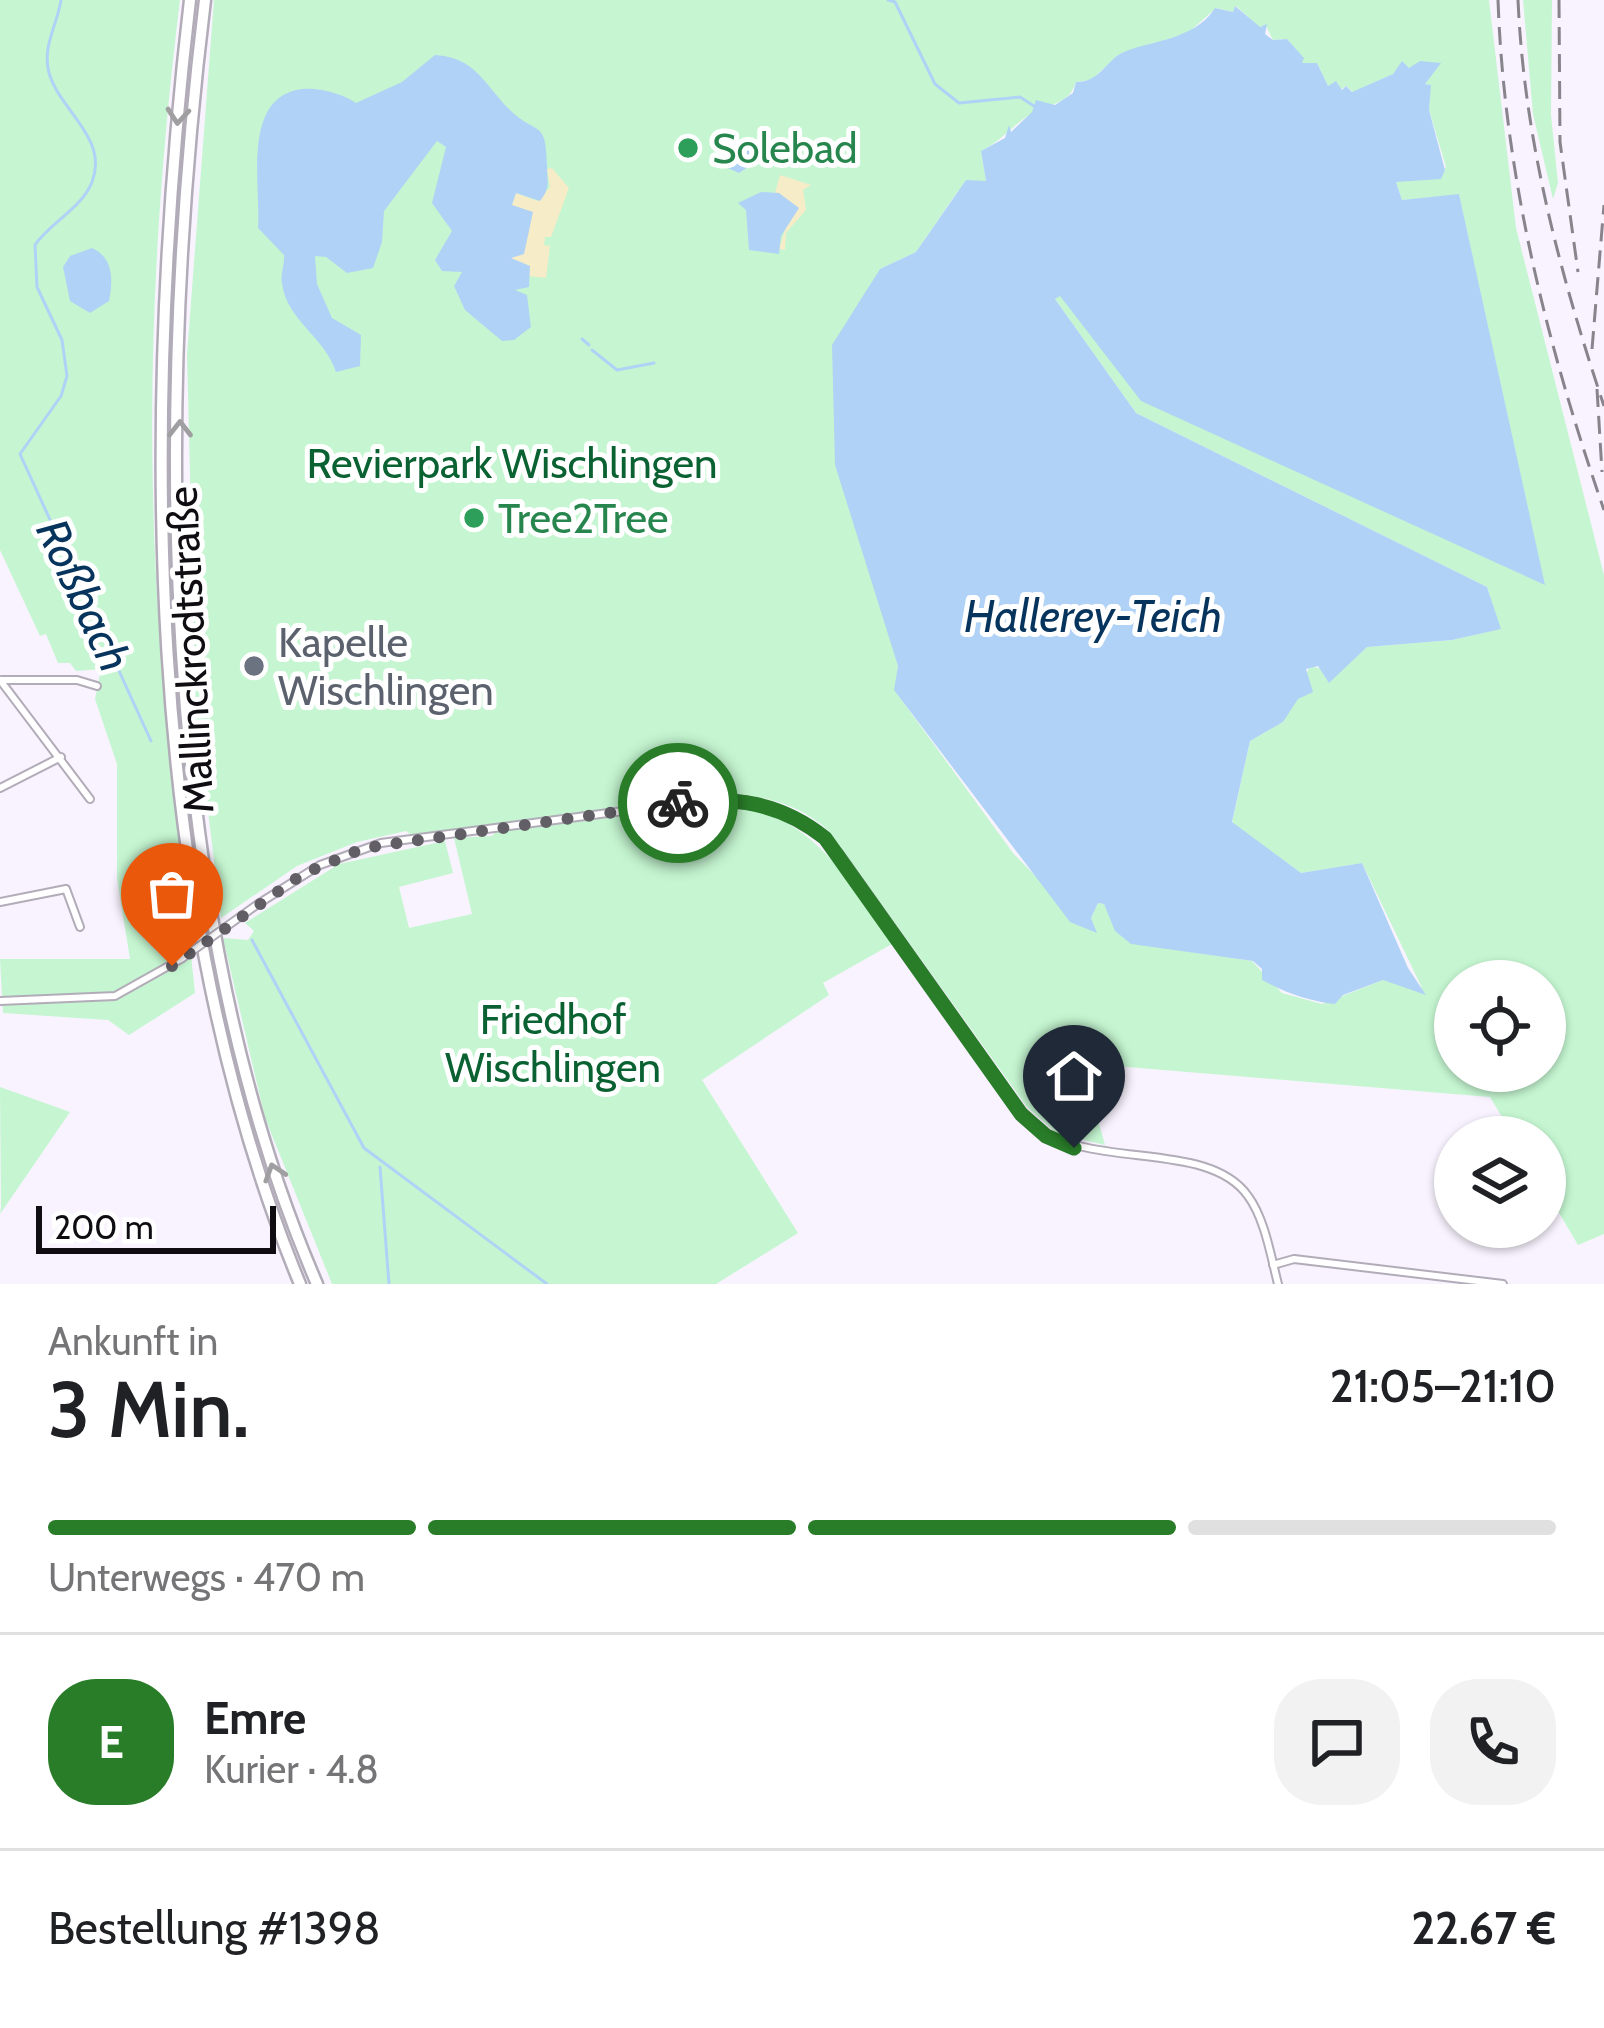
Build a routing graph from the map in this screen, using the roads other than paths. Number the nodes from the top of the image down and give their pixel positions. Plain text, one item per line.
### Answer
1 (190, 0) edge
2 (205, 0) edge
3 (0, 666) edge
4 (3, 679) edge
5 (97, 686) dead end
6 (61, 758) junction
7 (0, 788) edge
8 (90, 799) dead end
9 (0, 902) edge
10 (80, 928) dead end
11 (0, 1001) edge
12 (1273, 1265) junction
13 (317, 1283) edge
14 (300, 1284) edge
15 (1279, 1284) edge
16 (1503, 1284) edge

1 -> 14 highway, Mallinckrodtstraße
13 -> 2 highway, Mallinckrodtstraße
3 - 4 street
4 - 5 street
4 - 6 street
6 - 7 street
6 - 8 street
9 - 10 street
11 - 12 street, bridge
12 - 15 street
12 - 16 street

